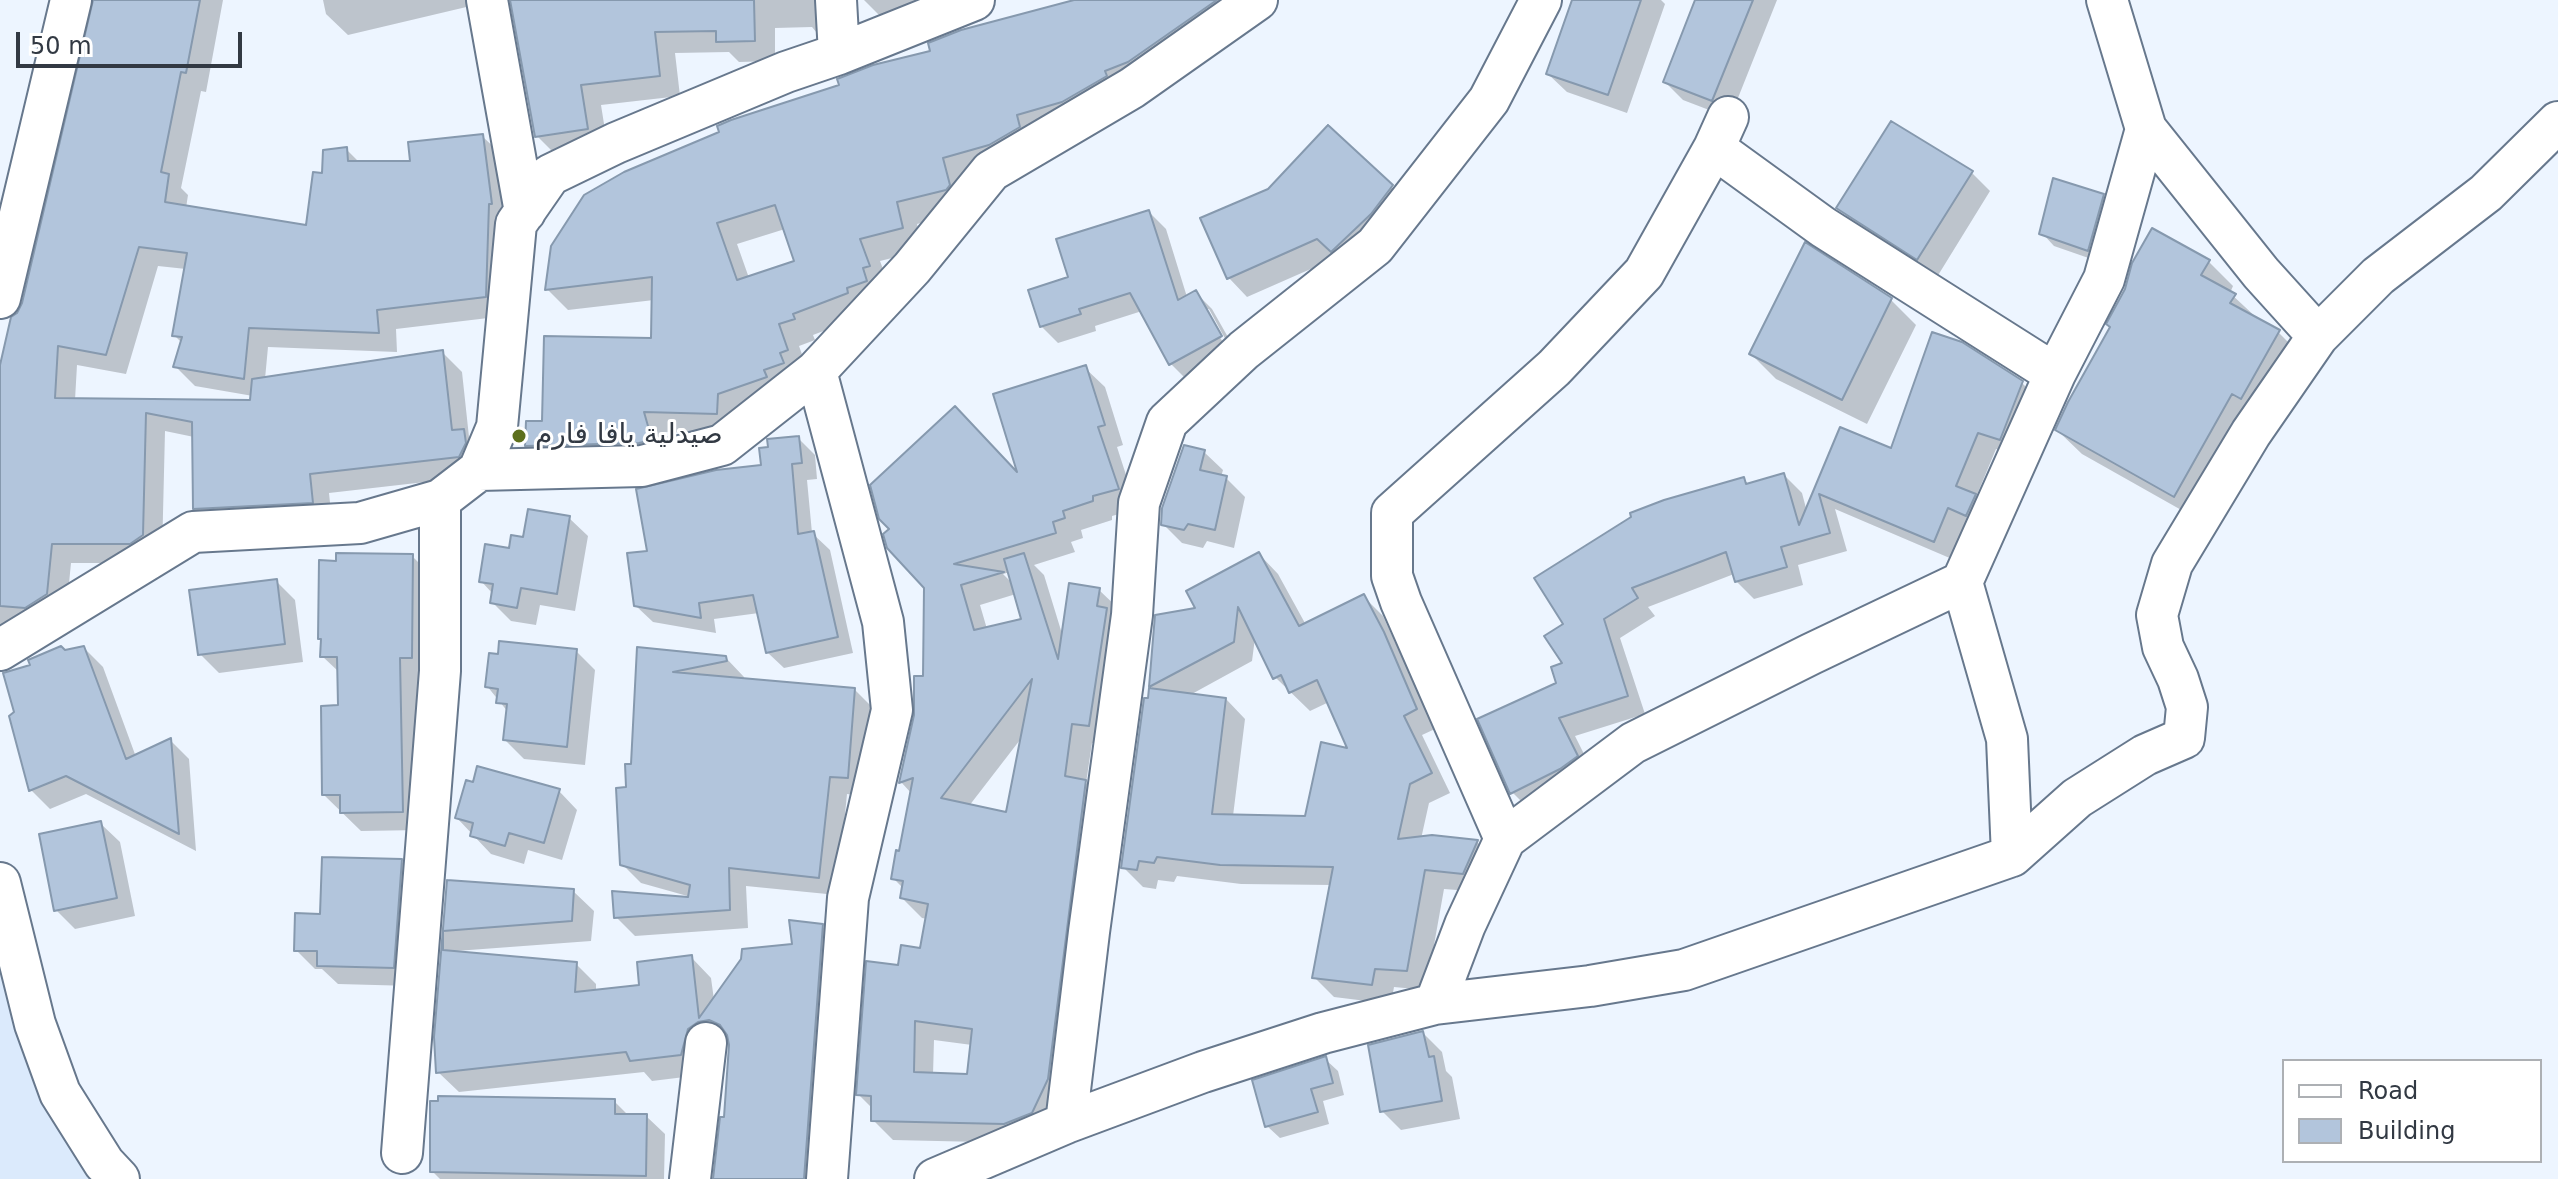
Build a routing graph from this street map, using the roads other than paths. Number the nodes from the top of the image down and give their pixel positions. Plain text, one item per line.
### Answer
1 (71, 0) edge
2 (487, 0) edge
3 (836, 0) edge
4 (974, 0) edge
5 (1257, 0) edge
6 (1541, 0) edge
7 (2107, 0) edge
8 (839, 54) junction
9 (2558, 122) edge
10 (2146, 129) junction
11 (525, 212) junction
12 (0, 298) edge
13 (2318, 336) junction
14 (816, 371) junction
15 (2055, 374) junction
16 (479, 470) junction
17 (440, 500) junction
18 (1962, 582) junction
19 (0, 650) edge
20 (1505, 839) junction
21 (2012, 856) junction
22 (0, 883) edge
23 (1435, 1004) junction
24 (706, 1043) dead end
25 (1066, 1123) junction
26 (402, 1153) dead end
27 (119, 1179) edge
28 (690, 1179) edge
29 (827, 1179) edge
30 (935, 1179) edge

1 - 12 street
2 - 11 street
3 - 8 street
4 - 8 street
5 - 14 street
6 - 25 street
7 - 10 street
8 - 11 street
9 - 13 street
10 - 13 street
10 - 15 street
11 - 16 street
13 - 21 street
14 - 16 street
14 - 29 street
15 - 18 street
15 - 20 street
16 - 17 street
17 - 19 street
17 - 26 street
18 - 20 street
18 - 21 street
20 - 23 street
21 - 23 street
22 - 27 street
23 - 25 street
24 - 28 street
25 - 30 street

